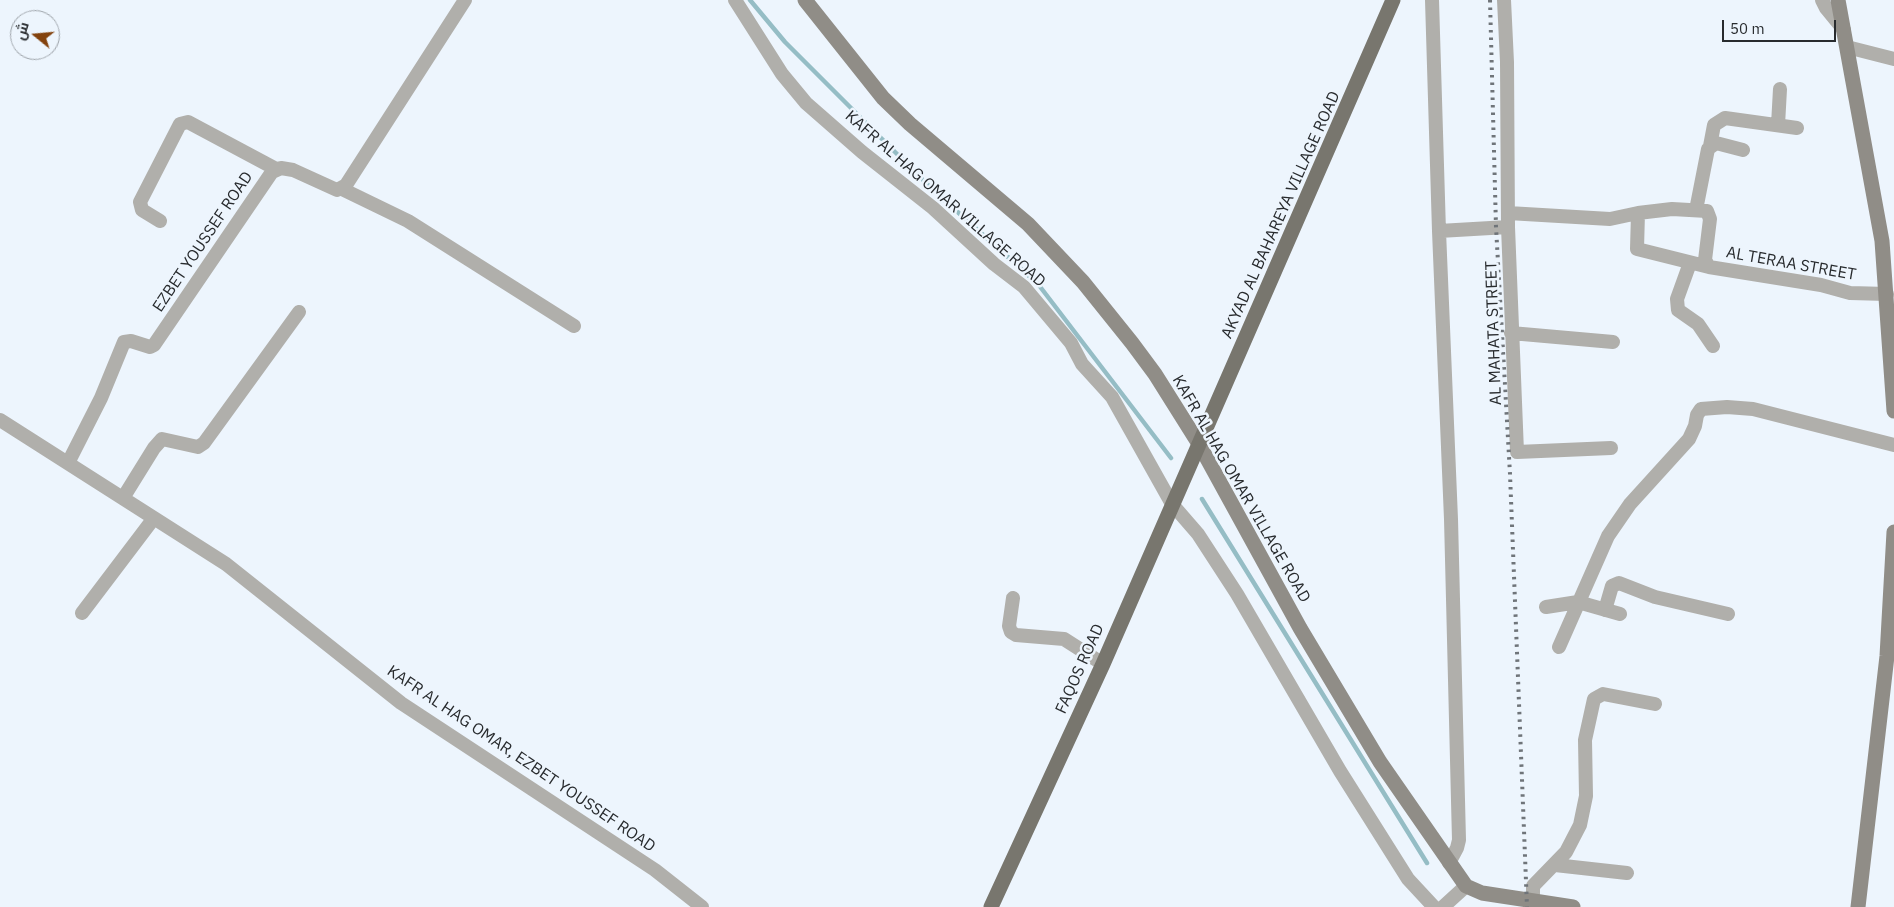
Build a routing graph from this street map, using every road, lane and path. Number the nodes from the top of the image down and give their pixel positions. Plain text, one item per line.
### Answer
1 (465, 0) edge
2 (735, 0) edge
3 (805, 0) edge
4 (1394, 0) edge
5 (1432, 0) edge
6 (1504, 0) edge
7 (1822, 0) edge
8 (1838, 0) edge
9 (1844, 30) junction
10 (1847, 47) junction
11 (1894, 59) edge
12 (1780, 89) dead end
13 (1778, 125) junction
14 (1797, 128) dead end
15 (1710, 146) junction
16 (1743, 150) dead end
17 (276, 169) junction
18 (342, 188) junction
19 (1696, 210) junction
20 (1638, 213) junction
21 (1508, 220) junction
22 (160, 221) dead end
23 (1439, 231) junction
24 (1690, 263) junction
25 (1709, 267) junction
26 (1887, 294) junction
27 (299, 312) dead end
28 (574, 326) dead end
29 (1511, 333) junction
30 (1892, 341) edge
31 (1614, 342) dead end
32 (1713, 346) dead end
33 (1894, 411) edge
34 (0, 420) edge
35 (1199, 444) junction
36 (1894, 445) edge
37 (1611, 448) dead end
38 (68, 463) junction
39 (124, 498) junction
40 (1172, 504) junction
41 (154, 518) junction
42 (1894, 532) edge
43 (1013, 598) dead end
44 (1578, 602) junction
45 (1546, 607) dead end
46 (1606, 610) junction
47 (82, 613) dead end
48 (1620, 614) dead end
49 (1728, 614) dead end
50 (1559, 647) dead end
51 (1103, 664) junction
52 (1655, 704) dead end
53 (1449, 864) junction
54 (1554, 865) junction
55 (1627, 873) dead end
56 (1466, 886) junction
57 (1532, 903) edge
58 (698, 905) edge
59 (991, 907) edge
60 (1434, 907) edge
61 (1443, 907) edge
62 (1573, 907) edge
63 (1858, 907) edge

1 - 18 street
2 - 40 street, KAFR AL HAG OMAR VILLAGE ROAD
3 - 35 street, KAFR AL HAG OMAR VILLAGE ROAD
4 - 35 main road, AKYAD AL BAHAREYA VILLAGE ROAD
5 - 23 street
6 - 21 street, AL MAHATA STREET
7 - 9 street
8 - 9 street
9 - 10 street
10 - 11 street
10 - 26 street
12 - 13 street
13 - 14 street
13 - 15 street
15 - 16 street
15 - 19 street
17 - 18 street, EZBET YOUSSEF ROAD
17 - 22 street
17 - 38 street, EZBET YOUSSEF ROAD
18 - 28 street, EZBET YOUSSEF ROAD
19 - 20 street
19 - 25 street, AL TERAA STREET
20 - 21 street
20 - 24 street
21 - 23 street
21 - 29 street, AL MAHATA STREET
23 - 53 street
24 - 25 street
24 - 32 street
25 - 26 street, AL TERAA STREET
26 - 30 street
27 - 39 street
29 - 31 street
29 - 37 street, AL MAHATA STREET
30 - 33 street
34 - 38 street, KAFR AL HAG OMAR, EZBET YOUSSEF ROAD
35 - 40 main road, FAQOS ROAD
35 - 53 street, KAFR AL HAG OMAR VILLAGE ROAD
36 - 44 street
38 - 39 street, KAFR AL HAG OMAR, EZBET YOUSSEF ROAD
39 - 41 street, KAFR AL HAG OMAR, EZBET YOUSSEF ROAD
40 - 51 main road, FAQOS ROAD
40 - 60 street, KAFR AL HAG OMAR VILLAGE ROAD
41 - 47 street
41 - 58 street, KAFR AL HAG OMAR, EZBET YOUSSEF ROAD
42 - 63 street
43 - 51 street
44 - 45 street
44 - 46 street
44 - 50 street
46 - 48 street
46 - 49 street
51 - 59 main road, FAQOS ROAD
52 - 54 street
53 - 56 street, KAFR AL HAG OMAR VILLAGE ROAD
54 - 55 street
54 - 57 street
56 - 57 street
56 - 61 street
57 - 62 street

